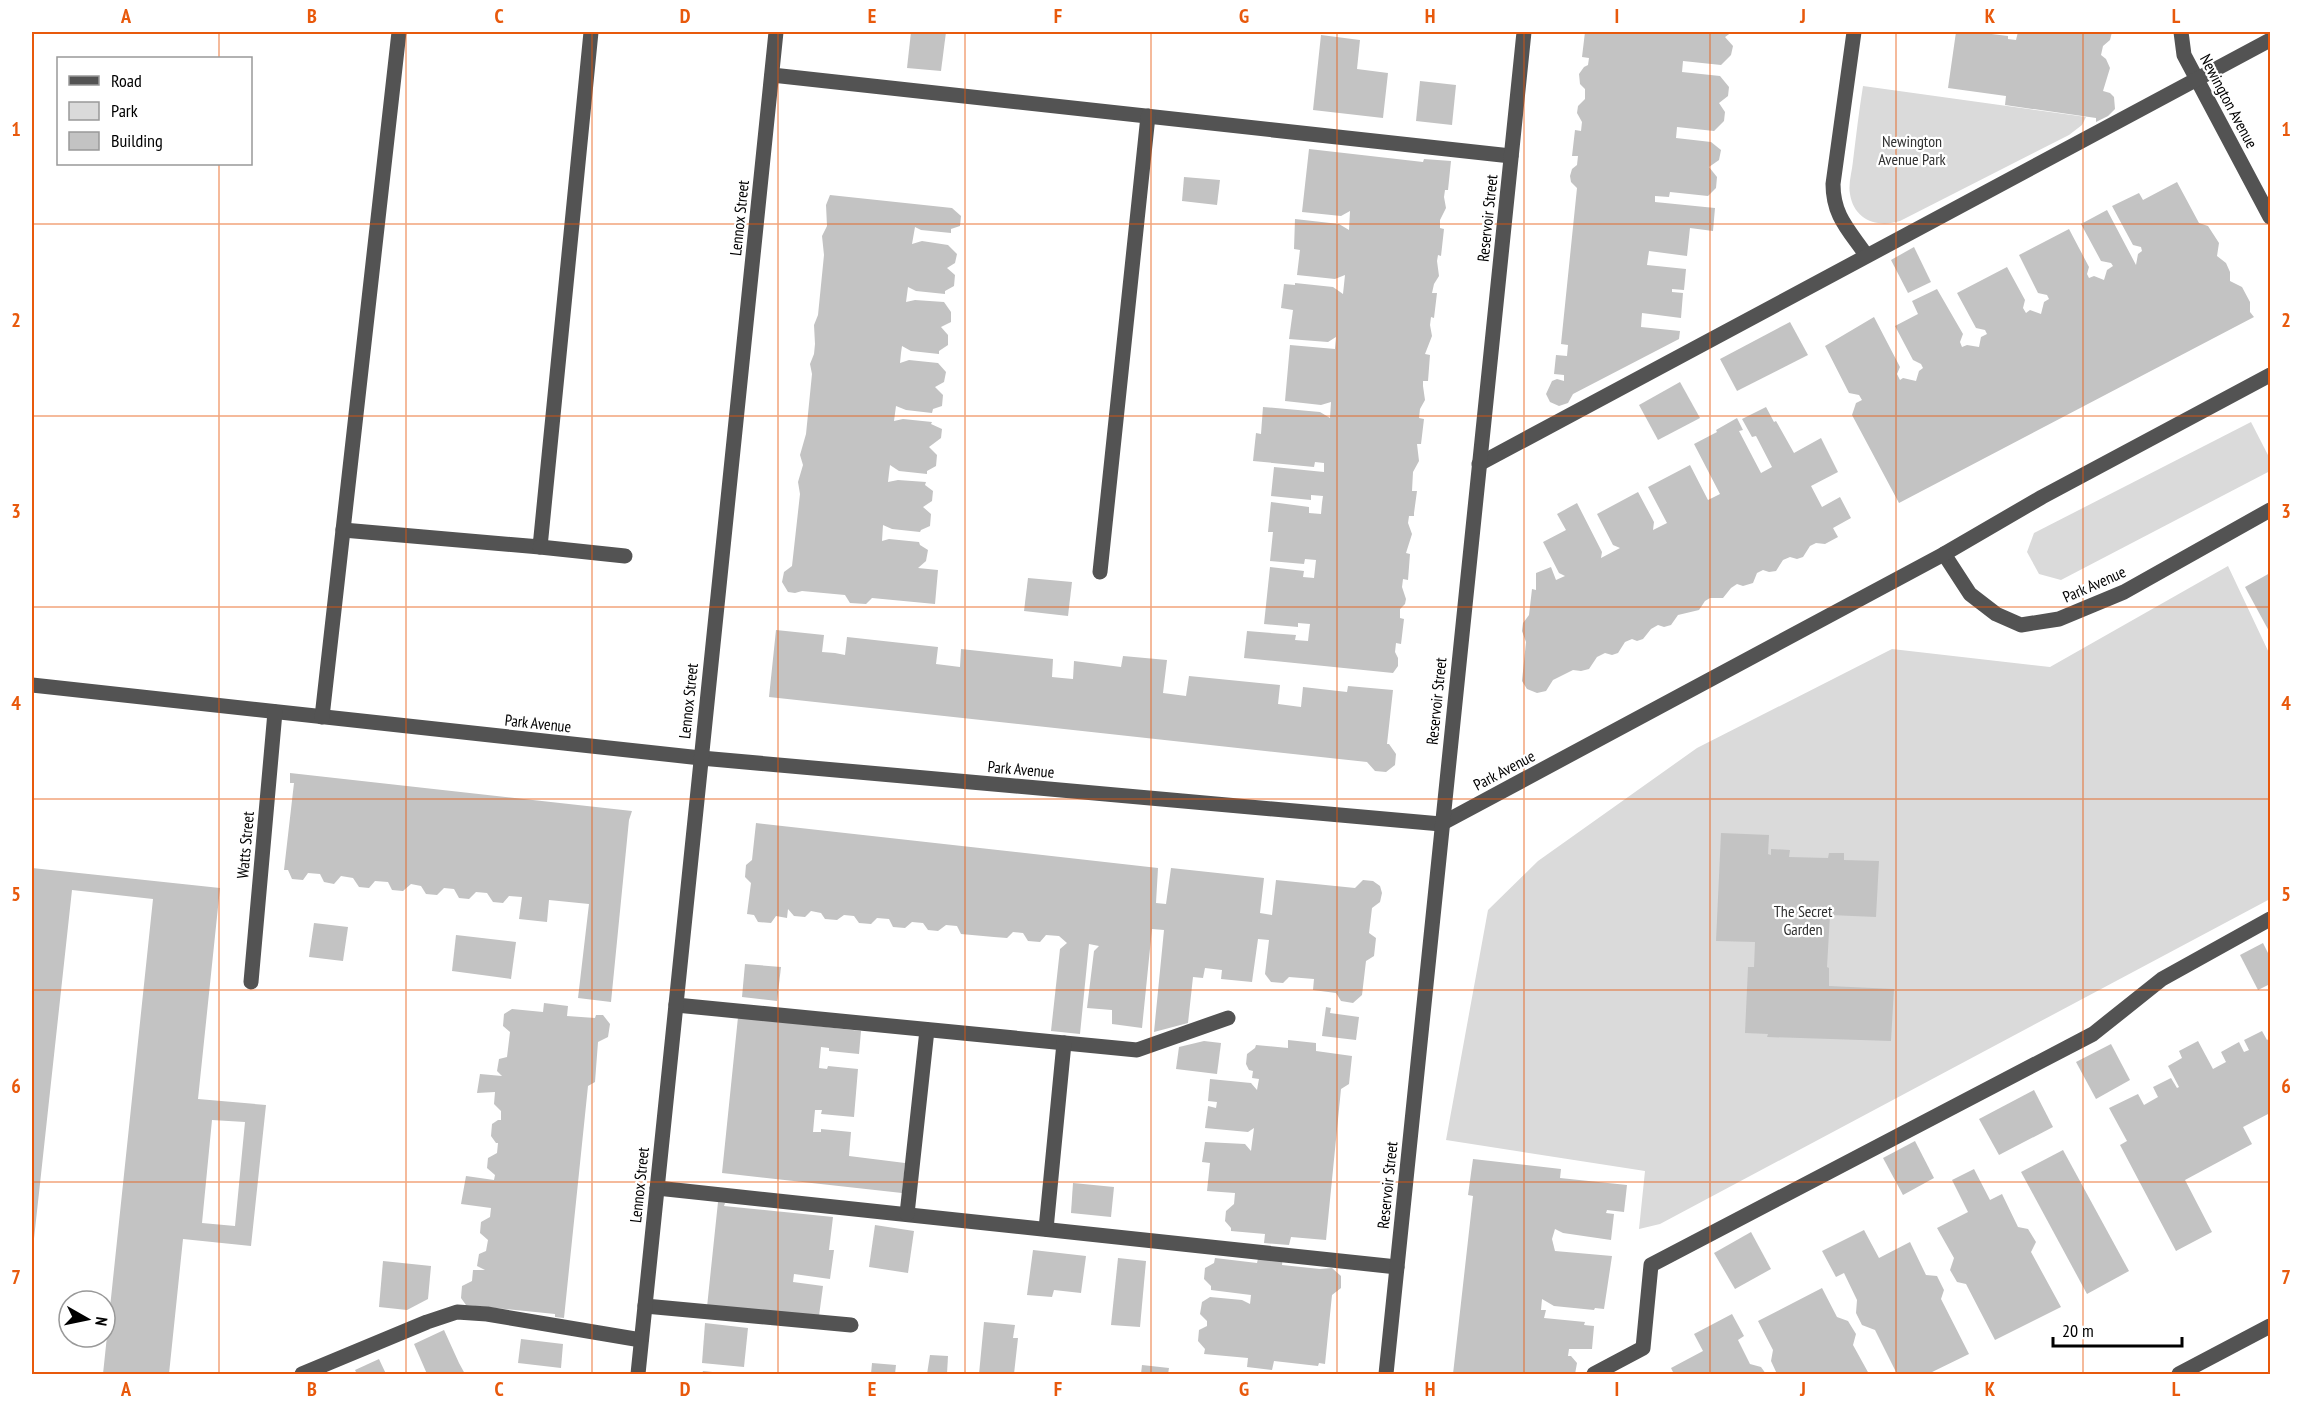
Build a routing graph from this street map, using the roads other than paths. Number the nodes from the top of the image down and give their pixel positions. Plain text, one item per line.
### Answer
1 (399, 32) edge
2 (591, 32) edge
3 (776, 32) edge
4 (1524, 32) edge
5 (1854, 32) edge
6 (2181, 32) edge
7 (2271, 40) edge
8 (772, 75) junction
9 (2195, 79) junction
10 (1148, 116) junction
11 (1511, 156) junction
12 (2271, 217) edge
13 (1866, 255) junction
14 (2271, 375) edge
15 (1479, 464) junction
16 (2271, 510) edge
17 (343, 530) junction
18 (540, 547) junction
19 (1944, 554) junction
20 (625, 556) dead end
21 (1100, 572) dead end
22 (32, 685) edge
23 (275, 712) junction
24 (322, 717) junction
25 (701, 758) junction
26 (1441, 824) junction
27 (2271, 919) edge
28 (251, 982) dead end
29 (676, 1005) junction
30 (1228, 1018) dead end
31 (927, 1030) junction
32 (1064, 1043) junction
33 (657, 1188) junction
34 (908, 1214) junction
35 (1046, 1229) junction
36 (1397, 1267) junction
37 (645, 1306) junction
38 (851, 1325) dead end
39 (2271, 1326) edge
40 (641, 1340) junction
41 (302, 1374) edge
42 (638, 1374) edge
43 (1386, 1374) edge
44 (1594, 1374) edge
45 (2179, 1374) edge

1 - 17 street
2 - 18 street
3 - 8 street, Lennox Street
4 - 11 street, Reservoir Street
5 - 13 street
6 - 9 street, Newington Avenue
7 - 9 street
8 - 10 street
8 - 25 street, Lennox Street
9 - 12 street, Newington Avenue
9 - 13 street
10 - 11 street
10 - 21 street
11 - 15 street, Reservoir Street
13 - 15 street
14 - 19 street, Park Avenue
15 - 26 street, Reservoir Street
16 - 19 street, Park Avenue
17 - 18 street
17 - 24 street
18 - 20 street
19 - 26 street, Park Avenue
22 - 23 street, Park Avenue
23 - 24 street, Park Avenue
23 - 28 street, Watts Street
24 - 25 street, Park Avenue
25 - 26 street, Park Avenue
25 - 29 street, Lennox Street
26 - 36 street, Reservoir Street
27 - 44 street
29 - 31 street
29 - 33 street, Lennox Street
30 - 32 street
31 - 32 street
31 - 34 street
32 - 35 street
33 - 34 street
33 - 37 street, Lennox Street
34 - 35 street
35 - 36 street
36 - 43 street, Reservoir Street
37 - 38 street
37 - 40 street, Lennox Street
39 - 45 street
40 - 41 street
40 - 42 street, Lennox Street

